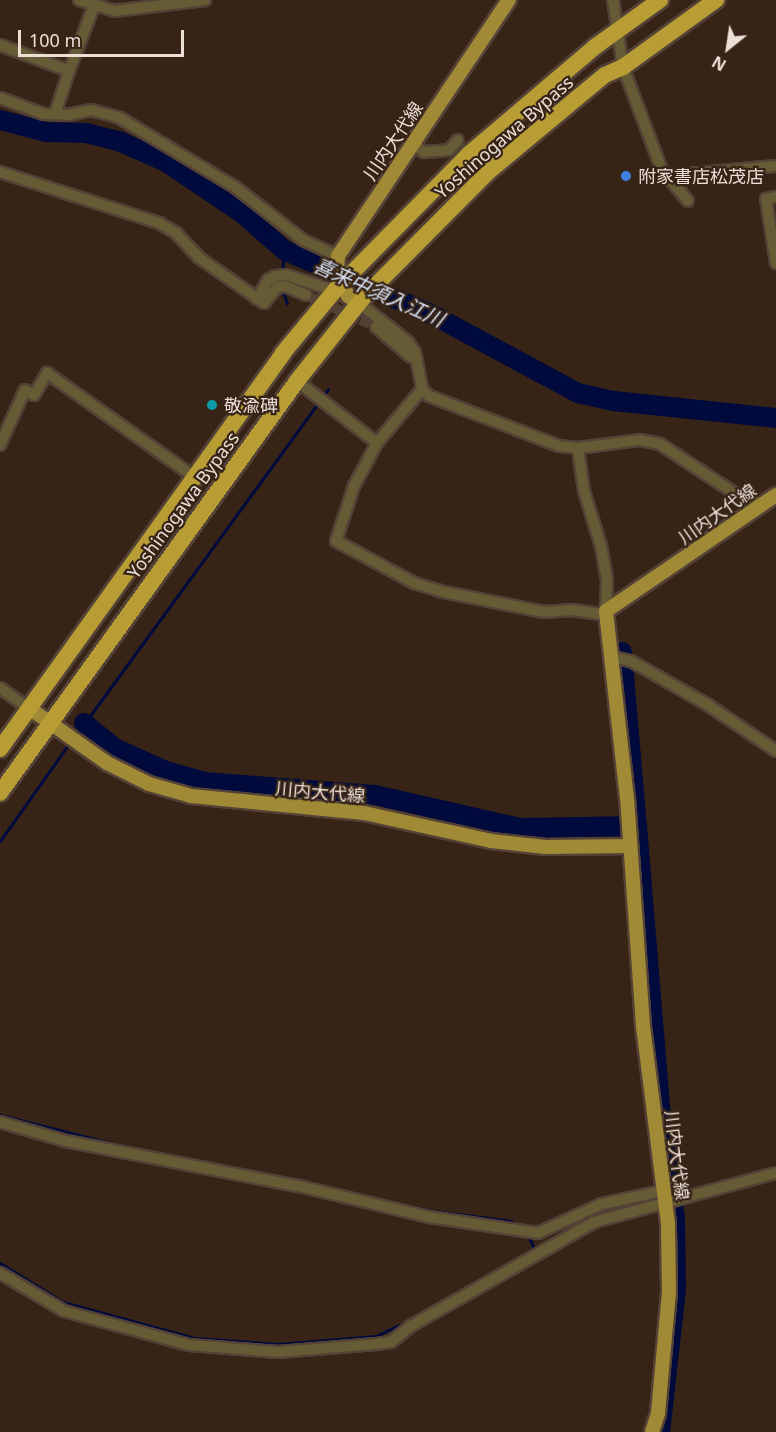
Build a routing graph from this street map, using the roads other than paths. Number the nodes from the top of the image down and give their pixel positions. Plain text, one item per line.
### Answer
1 (79, 0) edge
2 (205, 0) edge
3 (509, 0) edge
4 (613, 0) edge
5 (660, 0) edge
6 (716, 0) edge
7 (94, 6) junction
8 (618, 29) junction
9 (0, 45) edge
10 (623, 67) junction
11 (69, 71) junction
12 (0, 98) edge
13 (55, 114) junction
14 (458, 140) dead end
15 (413, 144) junction
16 (776, 166) edge
17 (0, 172) edge
18 (673, 183) junction
19 (776, 197) edge
20 (688, 201) dead end
21 (337, 259) junction
22 (776, 263) edge
23 (281, 281) junction
24 (347, 293) junction
25 (306, 295) tunnel mouth
26 (376, 327) tunnel mouth
27 (417, 364) junction
28 (297, 381) junction
29 (422, 389) junction
30 (377, 443) junction
31 (0, 445) edge
32 (578, 448) junction
33 (196, 478) junction
34 (771, 501) edge
35 (606, 613) junction
36 (615, 657) junction
37 (0, 688) edge
38 (28, 708) junction
39 (56, 728) junction
40 (0, 749) edge
41 (776, 751) edge
42 (0, 794) edge
43 (630, 846) junction
44 (0, 1122) edge
45 (776, 1173) edge
46 (665, 1198) junction
47 (0, 1273) edge
48 (652, 1432) edge

1 - 7 street
2 - 7 street
3 - 15 main road, 川内大代線
4 - 8 street
5 - 8 highway, Yoshinogawa Bypass
6 - 10 highway, Yoshinogawa Bypass
7 - 11 street
8 - 10 street
8 - 24 highway, Yoshinogawa Bypass
9 - 11 street
10 - 18 street
10 - 24 highway, Yoshinogawa Bypass
11 - 13 street
12 - 13 street
13 - 21 street
14 - 15 street
15 - 21 main road, 川内大代線
16 - 18 street
17 - 23 street
18 - 20 street
19 - 22 street
21 - 24 main road
23 - 24 street
23 - 25 street
24 - 27 street
24 - 28 highway, Yoshinogawa Bypass
24 - 33 highway, Yoshinogawa Bypass
26 - 27 street
27 - 29 street
28 - 30 street
28 - 39 highway, Yoshinogawa Bypass
29 - 30 street
29 - 32 street
30 - 35 street
31 - 33 street
32 - 34 street
32 - 35 street
33 - 38 highway, Yoshinogawa Bypass
34 - 35 main road, 川内大代線
35 - 36 main road, 川内大代線
36 - 41 street
36 - 43 main road, 川内大代線
37 - 38 street
38 - 39 main road, 川内大代線
38 - 40 highway, Yoshinogawa Bypass
39 - 42 highway, Yoshinogawa Bypass
39 - 43 main road, 川内大代線
43 - 46 main road, 川内大代線
44 - 46 street
45 - 46 street
46 - 47 street
46 - 48 main road, 川内大代線

